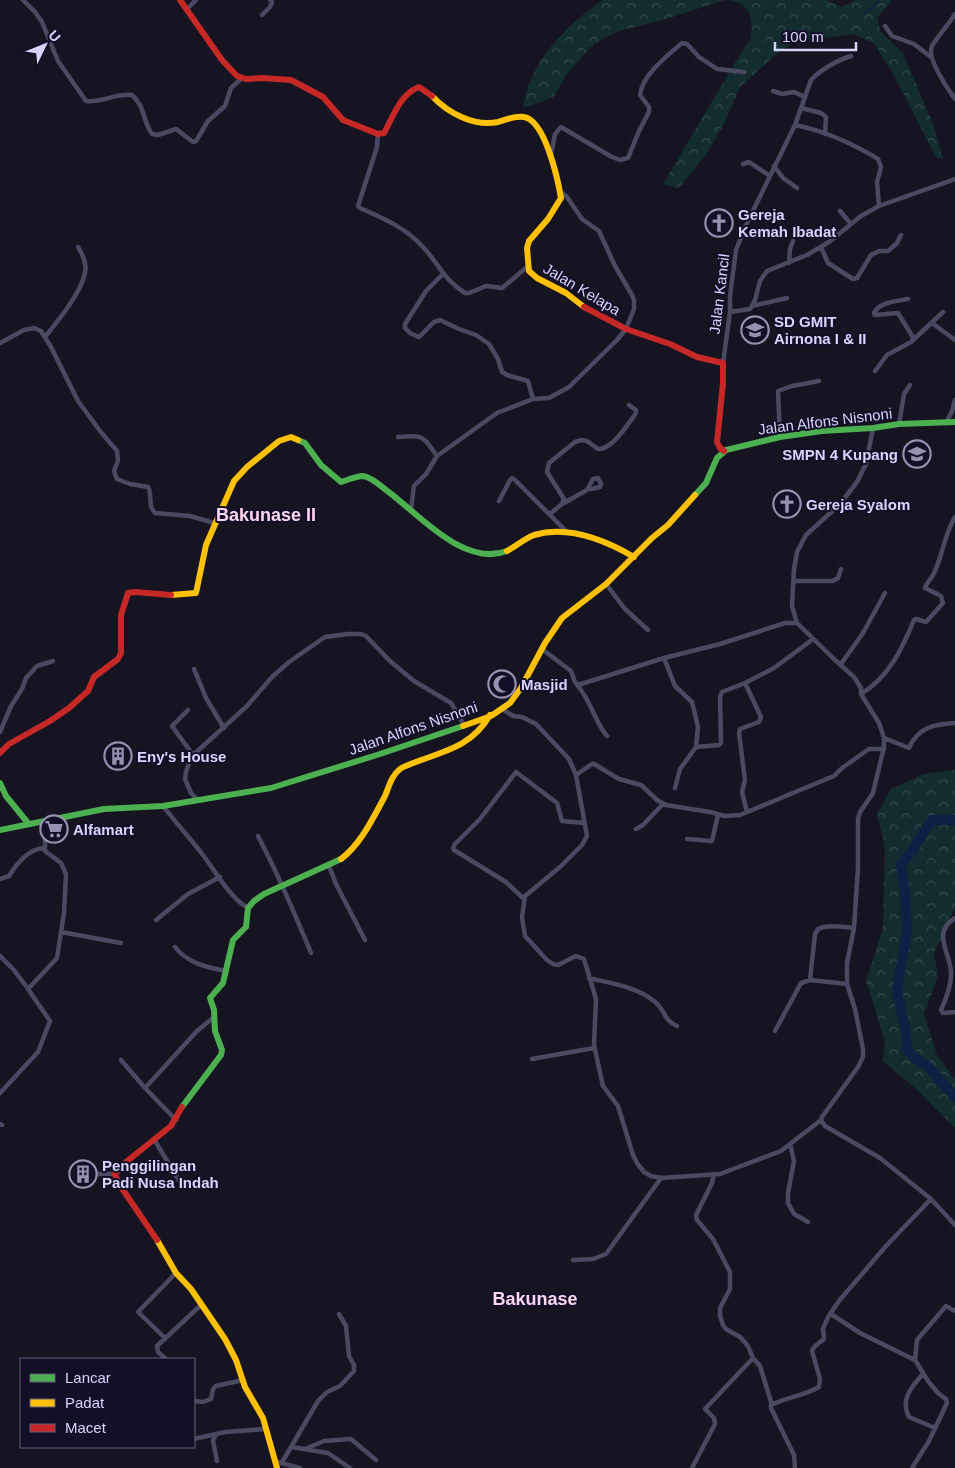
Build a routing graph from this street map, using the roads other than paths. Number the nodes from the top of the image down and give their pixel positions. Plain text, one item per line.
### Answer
1 (23, 0) edge
2 (180, 0) edge
3 (196, 0) edge
4 (270, 0) edge
5 (187, 9) junction
6 (955, 14) edge
7 (262, 15) dead end
8 (885, 26) dead end
9 (851, 56) dead end
10 (931, 57) junction
11 (744, 72) dead end
12 (242, 78) junction
13 (773, 91) dead end
14 (805, 97) junction
15 (955, 99) edge
16 (801, 108) junction
17 (794, 125) junction
18 (378, 134) junction
19 (825, 134) junction
20 (551, 155) junction
21 (743, 164) dead end
22 (774, 166) junction
23 (770, 176) junction
24 (955, 179) edge
25 (797, 188) dead end
26 (561, 192) junction
27 (879, 206) junction
28 (840, 212) dead end
29 (851, 224) junction
30 (901, 235) dead end
31 (793, 241) dead end
32 (78, 247) dead end
33 (821, 247) junction
34 (790, 263) junction
35 (527, 267) junction
36 (443, 274) junction
37 (787, 298) dead end
38 (908, 299) dead end
39 (752, 306) junction
40 (730, 312) junction
41 (943, 312) dead end
42 (932, 323) junction
43 (626, 329) junction
44 (45, 337) junction
45 (914, 339) junction
46 (955, 340) edge
47 (0, 343) edge
48 (723, 363) junction
49 (875, 371) dead end
50 (819, 381) dead end
51 (910, 385) dead end
52 (533, 399) junction
53 (955, 400) edge
54 (629, 405) dead end
55 (955, 422) edge
56 (946, 423) junction
57 (899, 424) junction
58 (873, 428) junction
59 (780, 437) junction
60 (398, 438) dead end
61 (724, 451) junction
62 (437, 456) junction
63 (588, 488) dead end
64 (500, 501) dead end
65 (562, 504) junction
66 (411, 509) junction
67 (550, 514) junction
68 (955, 517) edge
69 (214, 523) junction
70 (567, 532) junction
71 (634, 558) junction
72 (841, 569) dead end
73 (794, 581) junction
74 (606, 584) junction
75 (885, 593) dead end
76 (797, 623) junction
77 (648, 630) dead end
78 (813, 639) junction
79 (542, 649) junction
80 (664, 658) junction
81 (53, 661) dead end
82 (841, 664) junction
83 (194, 669) dead end
84 (746, 683) junction
85 (577, 685) junction
86 (861, 694) junction
87 (502, 709) junction
88 (188, 710) dead end
89 (490, 715) junction
90 (955, 723) edge
91 (464, 725) junction
92 (224, 728) junction
93 (0, 732) edge
94 (607, 736) dead end
95 (884, 738) junction
96 (696, 747) junction
97 (884, 749) junction
98 (0, 752) edge
99 (194, 755) junction
100 (576, 775) junction
101 (0, 783) edge
102 (675, 788) dead end
103 (198, 800) junction
104 (663, 804) junction
105 (163, 806) junction
106 (747, 812) junction
107 (718, 815) junction
108 (45, 821) junction
109 (28, 823) junction
110 (585, 823) junction
111 (636, 829) dead end
112 (0, 830) edge
113 (258, 836) dead end
114 (688, 839) dead end
115 (44, 848) junction
116 (329, 866) junction
117 (220, 877) junction
118 (0, 879) edge
119 (282, 886) junction
120 (524, 899) junction
121 (248, 908) junction
122 (955, 918) edge
123 (156, 920) dead end
124 (854, 928) junction
125 (61, 932) junction
126 (365, 940) dead end
127 (121, 943) dead end
128 (175, 947) dead end
129 (311, 954) dead end
130 (0, 956) edge
131 (227, 970) junction
132 (589, 978) junction
133 (810, 980) junction
134 (847, 984) junction
135 (29, 990) junction
136 (955, 1012) edge
137 (214, 1017) junction
138 (677, 1026) dead end
139 (775, 1032) dead end
140 (594, 1048) junction
141 (532, 1059) dead end
142 (120, 1060) dead end
143 (145, 1088) junction
144 (0, 1093) edge
145 (176, 1120) junction
146 (821, 1120) junction
147 (155, 1141) junction
148 (790, 1144) junction
149 (116, 1174) junction
150 (714, 1174) junction
151 (87, 1176) dead end
152 (661, 1178) junction
153 (180, 1182) dead end
154 (931, 1199) junction
155 (808, 1222) dead end
156 (955, 1225) edge
157 (573, 1260) dead end
158 (176, 1273) junction
159 (201, 1305) junction
160 (955, 1311) edge
161 (339, 1314) dead end
162 (831, 1314) junction
163 (165, 1338) junction
164 (165, 1358) edge
165 (753, 1358) junction
166 (915, 1360) junction
167 (923, 1374) junction
168 (243, 1380) junction
169 (195, 1401) edge
170 (772, 1405) junction
171 (935, 1428) junction
172 (266, 1429) junction
173 (216, 1434) junction
174 (195, 1439) edge
175 (292, 1447) junction
176 (305, 1449) junction
177 (376, 1460) dead end
178 (217, 1461) dead end
179 (278, 1464) edge
180 (300, 1468) edge
181 (350, 1468) edge
182 (692, 1468) edge
183 (795, 1468) edge
184 (912, 1468) edge

1 - 12 street
2 - 5 street
3 - 5 street
4 - 7 street
5 - 12 street
6 - 10 street
8 - 10 street
9 - 14 street, Jalan Kancil
10 - 15 street
11 - 20 street
12 - 18 street
13 - 14 street
14 - 16 street, Jalan Kancil
16 - 17 street, Jalan Kancil
16 - 19 street
17 - 19 street
17 - 22 street, Jalan Kancil
18 - 20 street
18 - 36 street
19 - 27 street
20 - 26 street
21 - 23 street
22 - 23 street, Jalan Kancil
22 - 25 street
23 - 40 street, Jalan Kancil
24 - 27 street
26 - 35 street, Jalan Kelapa
26 - 43 street
27 - 29 street
28 - 29 street
29 - 33 street
30 - 33 street
31 - 34 street
32 - 44 street
33 - 34 street
34 - 39 street
35 - 36 street
35 - 43 street, Jalan Kelapa
36 - 52 street
37 - 39 street
38 - 45 street
39 - 40 street
40 - 48 street, Jalan Kancil
41 - 42 street
42 - 45 street
42 - 46 street
43 - 48 street, Jalan Kelapa
43 - 52 street
44 - 47 street
44 - 69 street
45 - 49 street
48 - 61 street, Jalan Kancil
50 - 59 street
51 - 57 street
52 - 62 street
53 - 56 street
54 - 65 street
55 - 56 street, Jalan Alfons Nisnoni
56 - 57 street, Jalan Alfons Nisnoni
57 - 58 street, Jalan Alfons Nisnoni
58 - 59 street, Jalan Alfons Nisnoni
58 - 73 street
59 - 61 street, Jalan Alfons Nisnoni
60 - 62 street
61 - 71 street, Jalan Alfons Nisnoni
62 - 66 street
63 - 65 street
64 - 67 street
65 - 67 street
66 - 69 street
66 - 70 street
67 - 70 street
68 - 86 street
69 - 98 street
70 - 71 street
71 - 74 street, Jalan Alfons Nisnoni
72 - 73 street
73 - 76 street
74 - 77 street
74 - 79 street, Jalan Alfons Nisnoni
75 - 82 street
76 - 78 street
76 - 80 street
78 - 82 street
78 - 84 street
79 - 85 street
79 - 87 street, Jalan Alfons Nisnoni
80 - 85 street
80 - 96 street
81 - 93 street
82 - 86 street
83 - 92 street
84 - 96 street
84 - 106 street
85 - 94 street
86 - 95 street
87 - 89 street, Jalan Alfons Nisnoni
87 - 100 street
88 - 99 street
89 - 91 street, Jalan Alfons Nisnoni
89 - 116 street
90 - 95 street
91 - 92 street
91 - 103 street, Jalan Alfons Nisnoni
92 - 99 street
95 - 97 street
96 - 102 street
97 - 106 street
97 - 124 street
99 - 103 street
100 - 104 street
100 - 110 street
101 - 109 street
103 - 105 street, Jalan Alfons Nisnoni
104 - 107 street
104 - 111 street
105 - 108 street, Jalan Alfons Nisnoni
105 - 117 street
106 - 107 street
107 - 114 street
108 - 109 street, Jalan Alfons Nisnoni
108 - 115 street
109 - 112 street, Jalan Alfons Nisnoni
110 - 120 street
110 - 120 street
113 - 119 street
115 - 118 street
115 - 125 street
116 - 119 street
116 - 126 street
117 - 121 street
117 - 123 street
119 - 121 street
119 - 129 street
120 - 132 street
121 - 131 street
122 - 136 street
124 - 133 street
124 - 134 street
125 - 127 street
125 - 135 street
128 - 131 street
130 - 135 street
131 - 137 street
132 - 138 street
132 - 140 street
133 - 134 street
133 - 139 street
134 - 146 street
135 - 144 street
137 - 143 street
137 - 145 street
140 - 141 street
140 - 152 street
142 - 143 street
143 - 145 street
145 - 147 street
146 - 148 street
146 - 154 street
147 - 149 street
147 - 153 street
148 - 150 street
148 - 155 street
149 - 151 street
149 - 158 street
150 - 152 street
150 - 165 street
152 - 157 street
154 - 156 street
154 - 162 street
158 - 159 street
158 - 163 street
159 - 163 street
159 - 168 street
160 - 166 street
161 - 175 street
162 - 166 street
162 - 170 street
163 - 164 street
165 - 170 street
165 - 182 street
166 - 167 street
167 - 171 street
167 - 171 street
168 - 169 street
168 - 172 street
170 - 183 street
171 - 184 street
172 - 173 street
172 - 179 street
173 - 174 street
173 - 178 street
175 - 176 street
175 - 179 street
176 - 177 street
176 - 181 street
179 - 180 street

